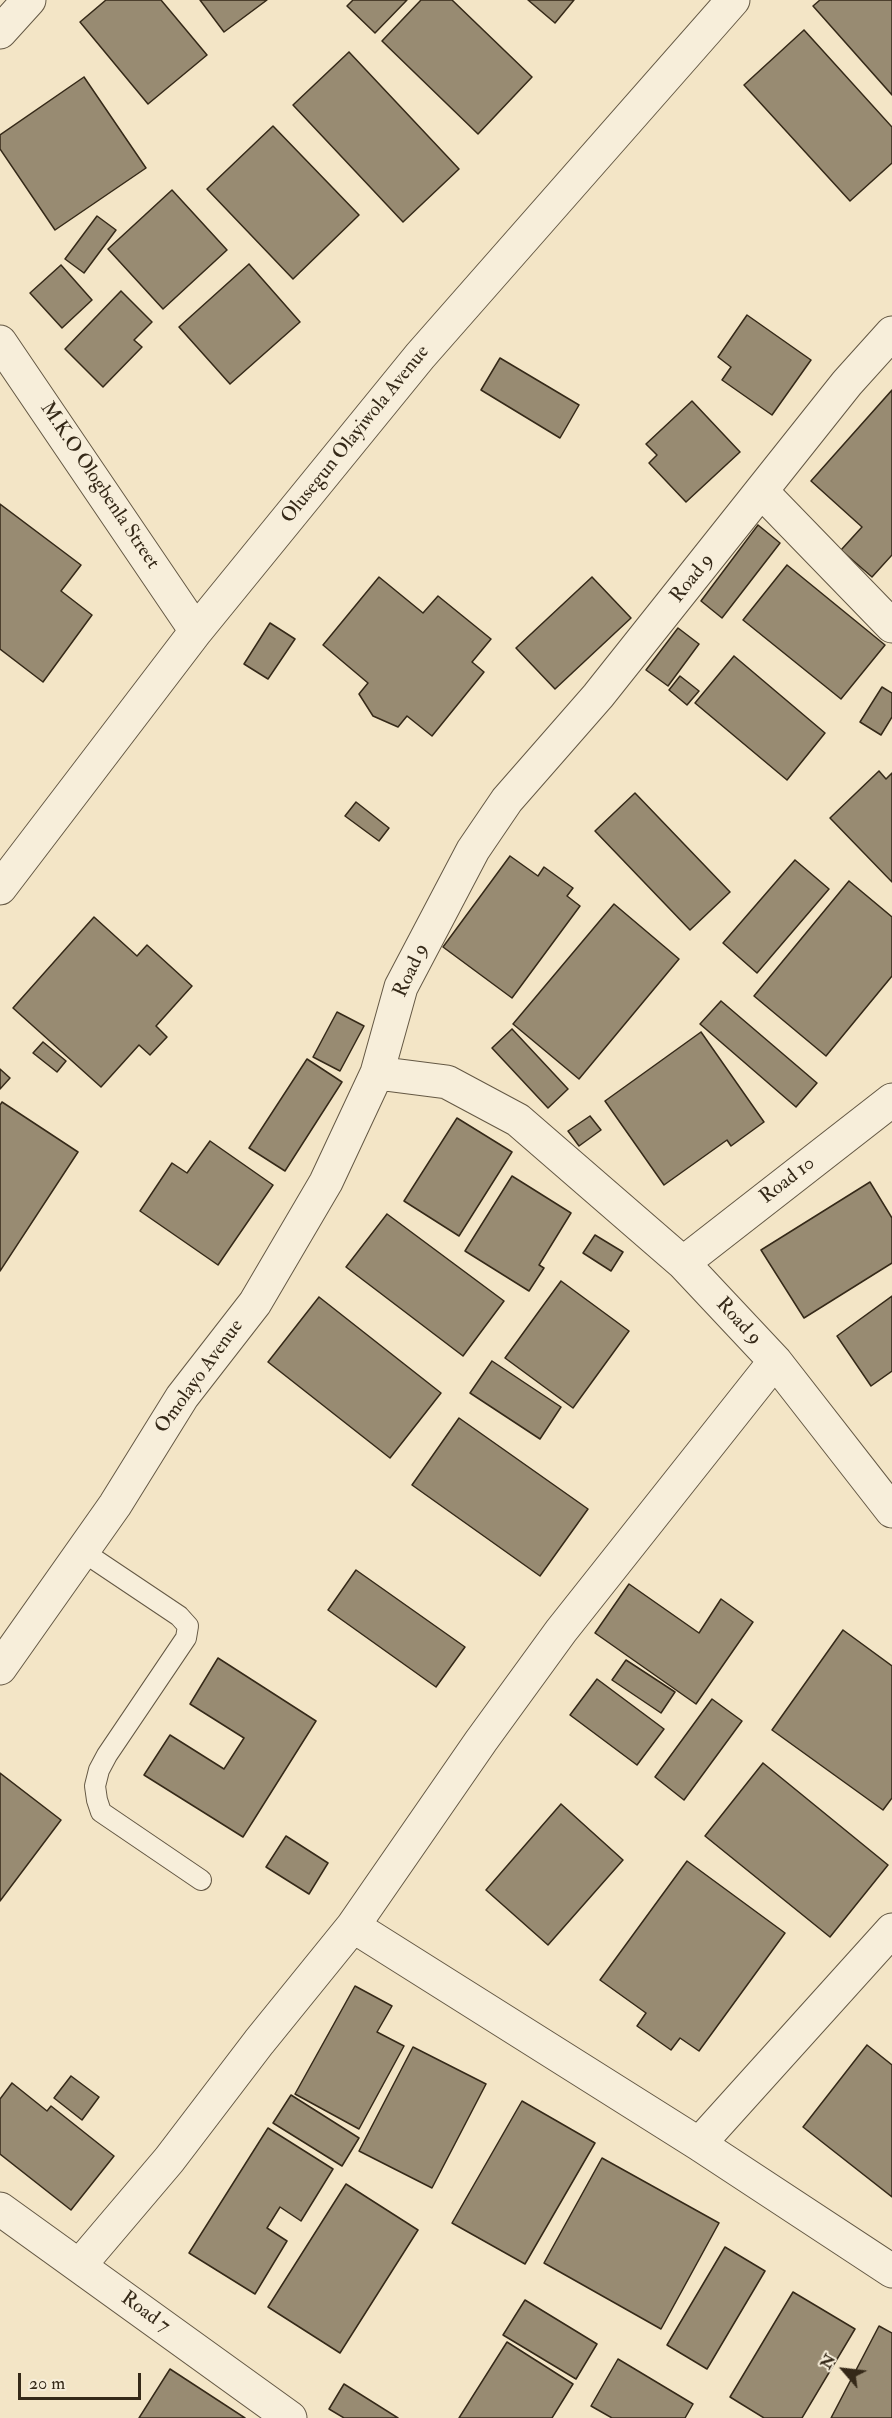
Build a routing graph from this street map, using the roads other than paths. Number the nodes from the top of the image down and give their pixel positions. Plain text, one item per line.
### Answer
1 (29, 0) edge
2 (733, 0) edge
3 (0, 32) edge
4 (892, 333) edge
5 (0, 342) edge
6 (762, 492) junction
7 (892, 626) edge
8 (196, 631) junction
9 (0, 888) edge
10 (377, 1073) junction
11 (892, 1100) edge
12 (683, 1263) junction
13 (775, 1362) junction
14 (892, 1511) edge
15 (82, 1551) junction
16 (0, 1668) edge
17 (201, 1880) dead end
18 (353, 1926) junction
19 (892, 1930) edge
20 (699, 2144) junction
21 (0, 2209) edge
22 (79, 2266) junction
23 (892, 2271) edge
24 (290, 2418) edge

1 - 3 street
2 - 8 street, Olusegun Olayiwola Avenue
4 - 6 street, Road 9
5 - 8 street, M.K.O Ologbenla Street
6 - 7 street
6 - 10 street, Road 9
8 - 9 street, Olusegun Olayiwola Avenue
10 - 12 street, Road 9
10 - 15 street, Omolayo Avenue
11 - 12 street, Road 10
12 - 13 street, Road 9
13 - 14 street, Road 9
13 - 18 street
15 - 16 street, Omolayo Avenue
15 - 17 lane
18 - 20 street
18 - 22 street
19 - 20 street
20 - 23 street
21 - 22 street, Road 7
22 - 24 street, Road 7

